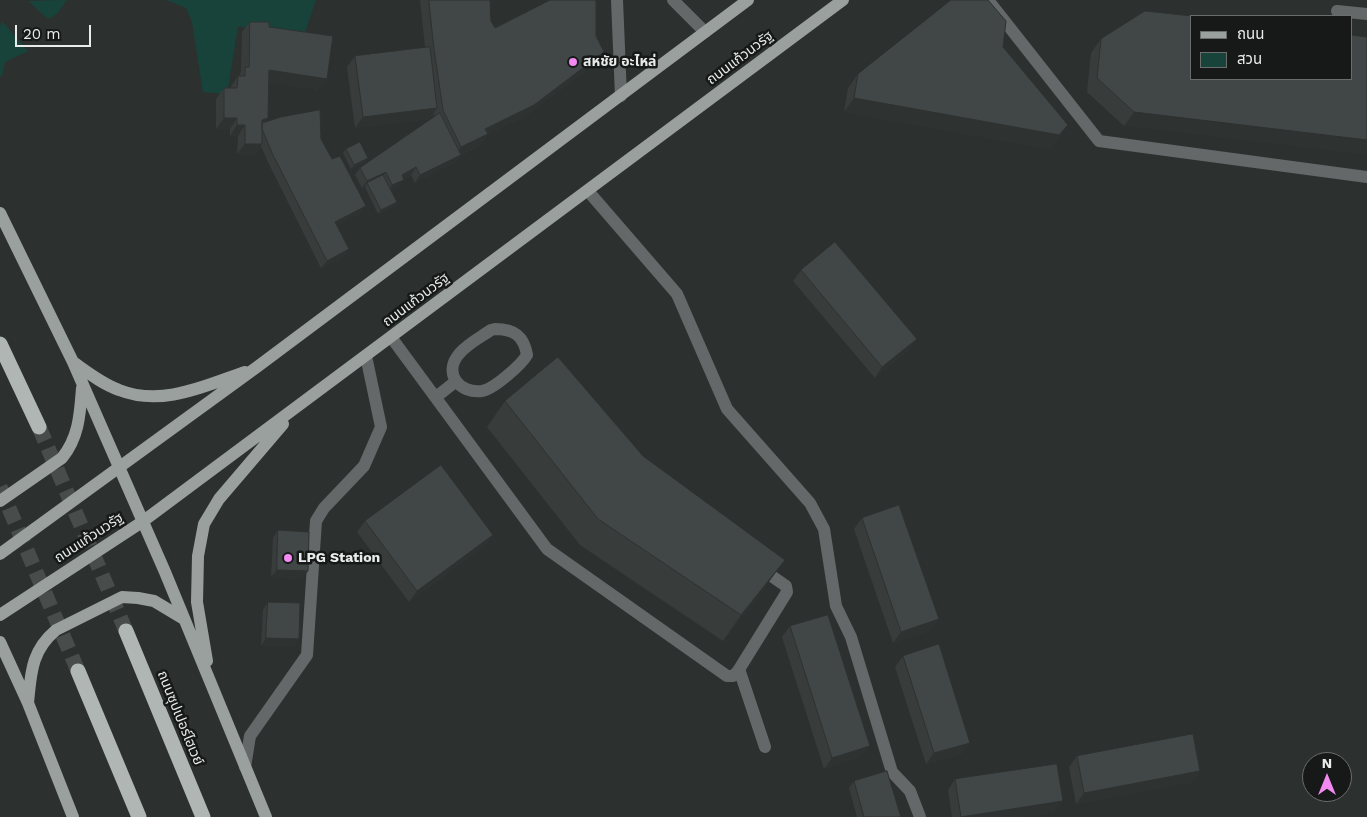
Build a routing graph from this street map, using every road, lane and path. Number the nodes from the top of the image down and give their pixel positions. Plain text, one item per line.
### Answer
1 (617, 0) edge
2 (673, 0) edge
3 (748, 0) edge
4 (843, 0) edge
5 (988, 0) edge
6 (1337, 11) dead end
7 (1367, 14) edge
8 (705, 32) junction
9 (621, 96) junction
10 (1367, 177) edge
11 (588, 190) junction
12 (0, 213) edge
13 (391, 337) junction
14 (0, 344) edge
15 (366, 356) junction
16 (73, 362) junction
17 (257, 368) junction
18 (455, 382) junction
19 (82, 386) junction
20 (436, 397) junction
21 (297, 407) junction
22 (38, 427) tunnel mouth
23 (119, 468) junction
24 (0, 501) edge
25 (142, 522) junction
26 (0, 554) edge
27 (751, 562) edge
28 (0, 615) edge
29 (184, 619) junction
30 (126, 631) tunnel mouth
31 (0, 642) edge
32 (739, 669) junction
33 (78, 670) tunnel mouth
34 (210, 681) junction
35 (28, 703) junction
36 (765, 747) dead end
37 (245, 766) junction
38 (73, 817) edge
39 (139, 817) edge
40 (203, 817) edge
41 (266, 817) edge
42 (920, 817) edge

1 - 9 street
2 - 8 street
3 - 8 main road
4 - 11 main road, ถนนแก้วนวรัฐ
5 - 10 street
6 - 7 street
8 - 9 main road
9 - 17 main road
11 - 13 main road, ถนนแก้วนวรัฐ
11 - 42 street
12 - 16 main road
13 - 15 main road, ถนนแก้วนวรัฐ
13 - 20 street
14 - 22 highway
15 - 21 main road, ถนนแก้วนวรัฐ
15 - 37 street
16 - 17 main road
16 - 19 main road
17 - 23 main road
18 - 18 street
18 - 20 street
19 - 23 main road
19 - 24 main road
20 - 32 street
21 - 25 main road, ถนนแก้วนวรัฐ
21 - 34 main road
23 - 25 main road
23 - 26 main road
25 - 28 main road, ถนนแก้วนวรัฐ
25 - 29 main road
27 - 32 street
29 - 34 main road
29 - 35 main road
30 - 40 highway, ถนนซุปเปอร์ไฮเวย์
31 - 35 main road
32 - 36 street
33 - 39 highway
34 - 37 main road
35 - 38 main road
37 - 41 main road

